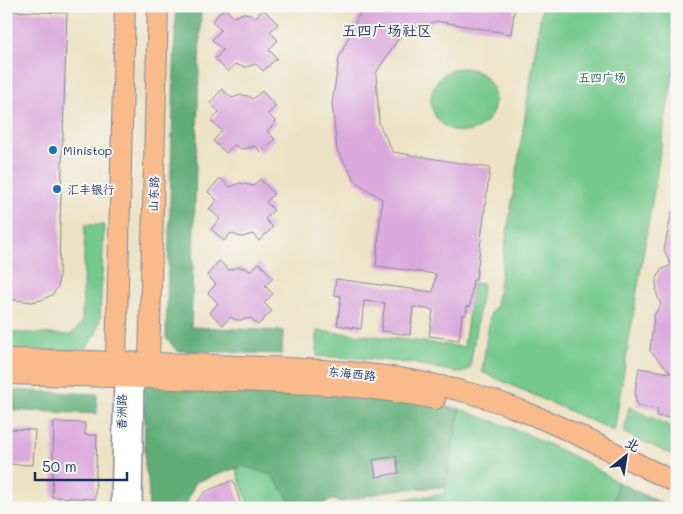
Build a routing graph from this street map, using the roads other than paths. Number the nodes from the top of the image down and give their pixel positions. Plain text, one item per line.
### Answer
1 (126, 6) edge
2 (158, 6) edge
3 (6, 359) edge
4 (131, 369) junction
5 (6, 374) edge
6 (677, 483) edge
7 (677, 497) edge
8 (119, 508) edge
9 (134, 508) edge

1 - 4 main road
2 - 4 main road, 山东路
3 - 4 main road, 东海西路
4 - 5 main road, 东海西路
4 - 6 main road, 东海西路
4 - 7 main road, 东海西路
4 - 8 street, 香洲路
4 - 9 street, 香洲路

